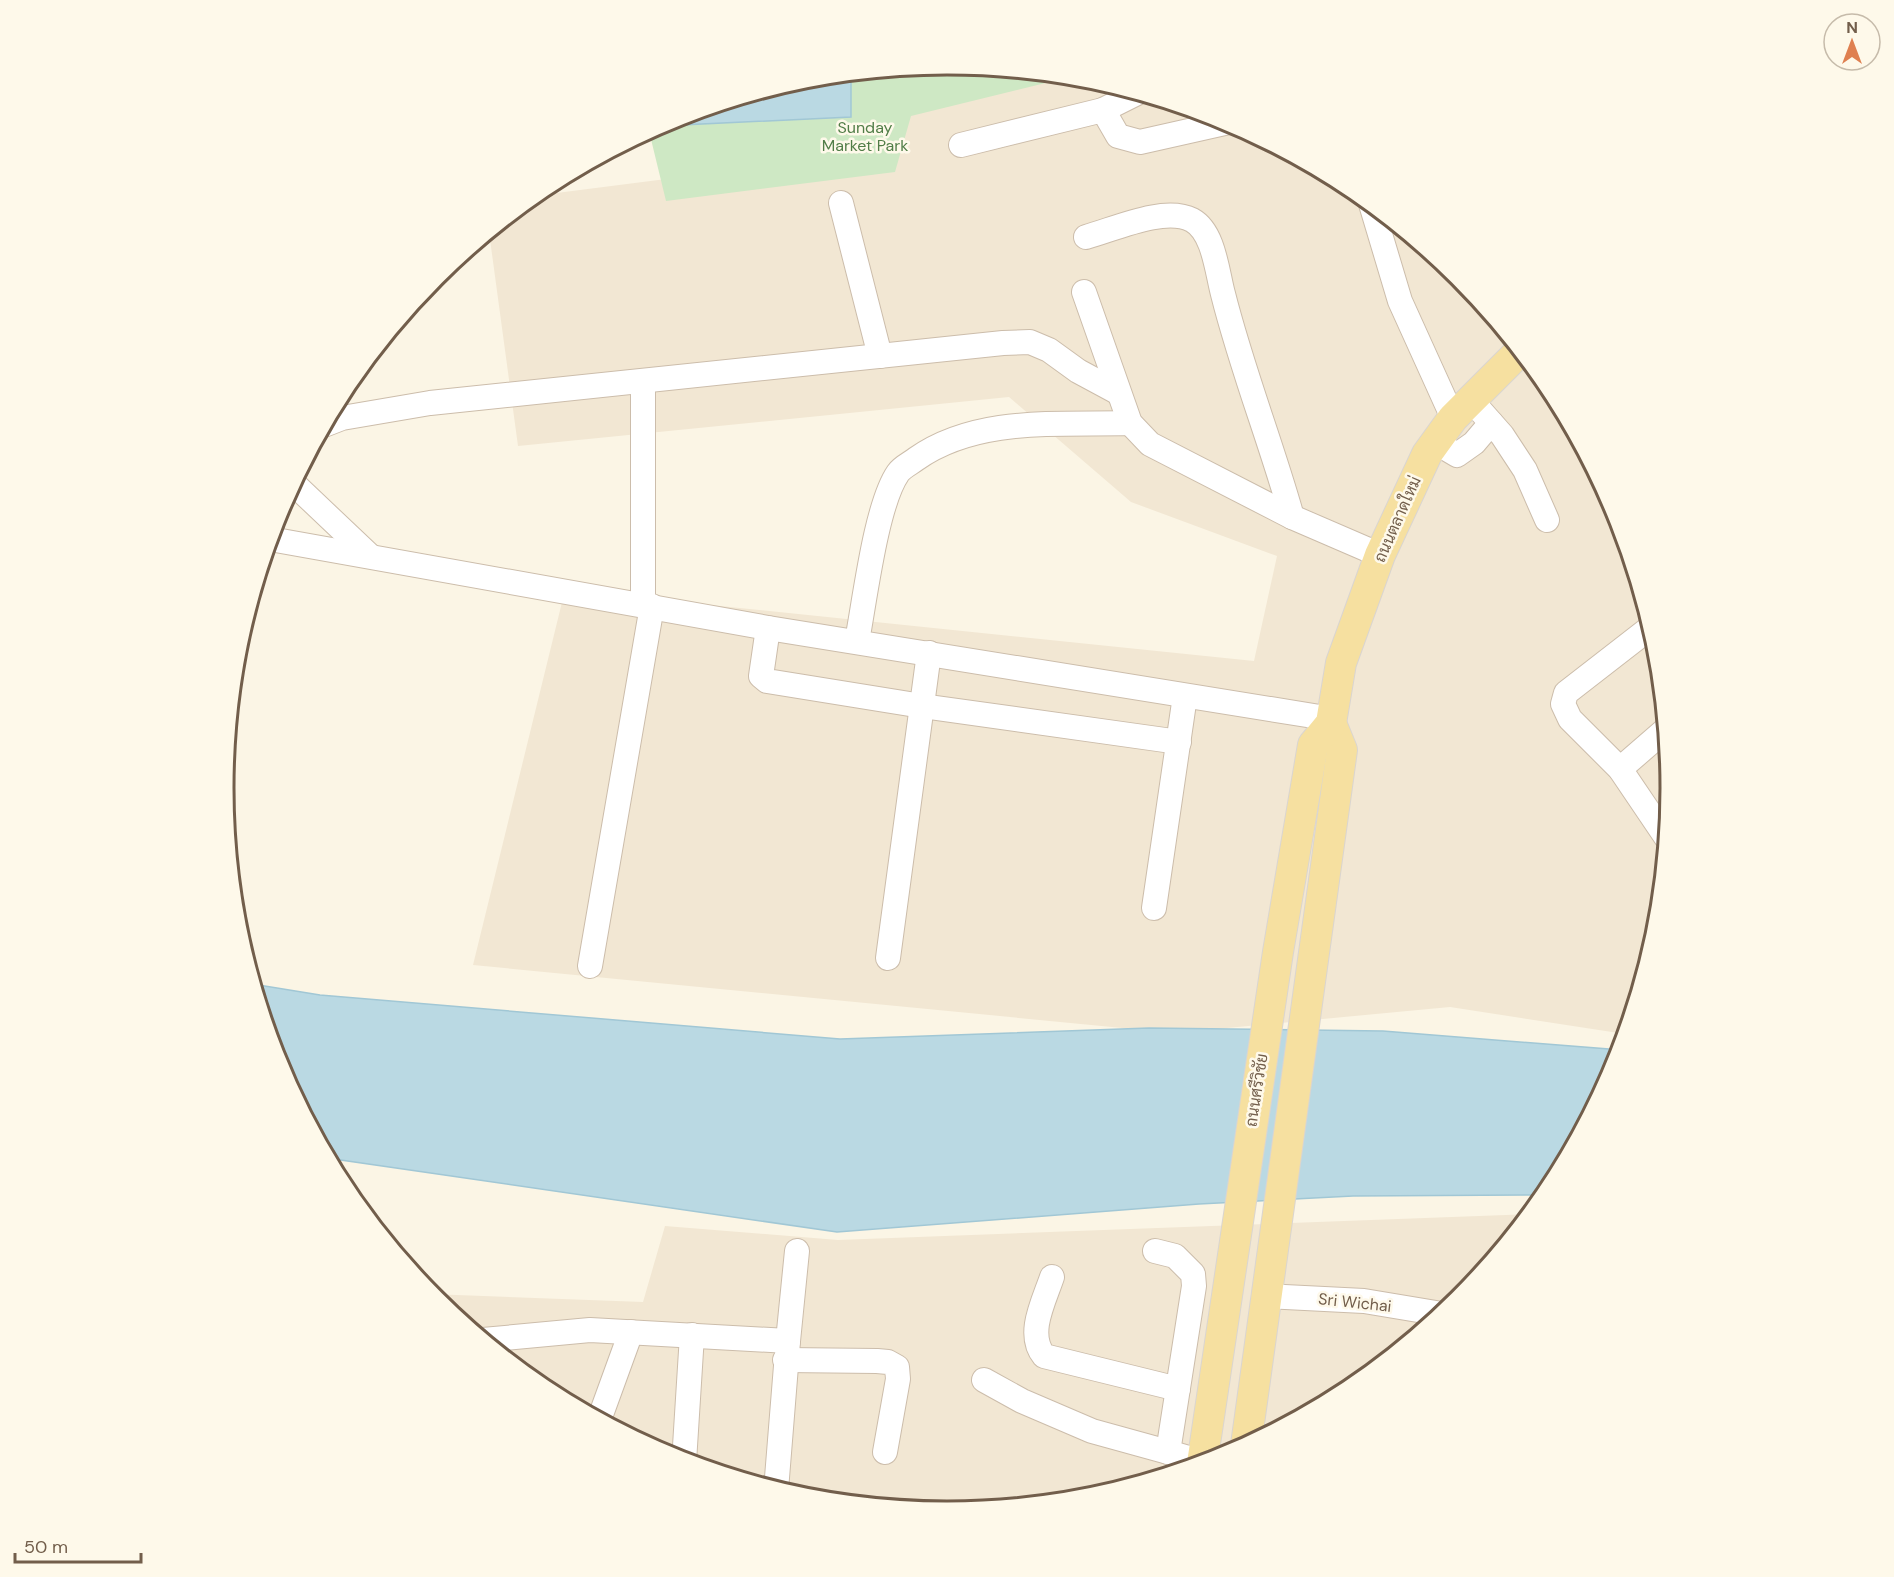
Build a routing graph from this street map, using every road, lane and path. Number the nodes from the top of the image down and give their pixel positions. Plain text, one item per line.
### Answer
1 (1127, 98) edge
2 (1103, 110) junction
3 (1212, 126) edge
4 (961, 145) dead end
5 (841, 203) dead end
6 (1375, 218) edge
7 (1086, 237) dead end
8 (1084, 292) dead end
9 (880, 356) junction
10 (1515, 356) edge
11 (643, 382) junction
12 (1117, 392) junction
13 (1462, 409) junction
14 (336, 420) edge
15 (1130, 423) junction
16 (1491, 423) junction
17 (1436, 442) junction
18 (300, 489) edge
19 (1292, 517) junction
20 (1547, 520) dead end
21 (278, 540) edge
22 (1380, 555) junction
23 (371, 556) junction
24 (647, 605) junction
25 (768, 628) junction
26 (1643, 635) edge
27 (857, 641) junction
28 (929, 653) junction
29 (1185, 696) junction
30 (922, 706) junction
31 (1331, 721) junction
32 (1658, 736) edge
33 (1179, 742) junction
34 (1620, 769) junction
35 (1659, 827) edge
36 (1154, 908) dead end
37 (888, 958) dead end
38 (590, 966) dead end
39 (797, 1251) dead end
40 (1155, 1251) dead end
41 (1052, 1277) dead end
42 (1267, 1296) junction
43 (1431, 1312) edge
44 (631, 1332) junction
45 (692, 1335) junction
46 (494, 1339) edge
47 (787, 1351) junction
48 (984, 1380) dead end
49 (1178, 1389) junction
50 (602, 1412) edge
51 (1247, 1435) edge
52 (685, 1452) edge
53 (885, 1452) dead end
54 (1168, 1452) junction
55 (1203, 1454) edge
56 (1190, 1459) edge
57 (777, 1481) edge

1 - 2 street
2 - 3 street
2 - 4 street
5 - 9 street
6 - 13 street
7 - 19 street
8 - 12 street
9 - 11 street
9 - 12 street
10 - 13 main road, ถนนตลาดใหม่
11 - 14 street
11 - 24 street
12 - 15 street
13 - 16 street
13 - 17 main road, ถนนตลาดใหม่
15 - 19 street
15 - 27 street
16 - 17 street
16 - 20 street
17 - 22 main road, ถนนตลาดใหม่
18 - 23 street
19 - 22 street
21 - 23 street
22 - 31 main road, ถนนตลาดใหม่
23 - 24 street
24 - 25 street
24 - 38 street
25 - 27 street
25 - 30 street
26 - 34 street
27 - 28 street
28 - 29 street
28 - 30 street
29 - 31 street
29 - 33 street
30 - 33 street
30 - 37 street
31 - 42 main road
31 - 55 main road, ถนนศรีวิชัย
32 - 34 street
33 - 36 street
34 - 35 street
39 - 47 street
40 - 49 street
41 - 49 street
42 - 43 street, Sri Wichai
42 - 51 main road
44 - 45 street
44 - 46 street
44 - 50 street
45 - 47 street
45 - 52 street
47 - 53 street
47 - 57 street
48 - 54 street
49 - 54 street
54 - 56 street

